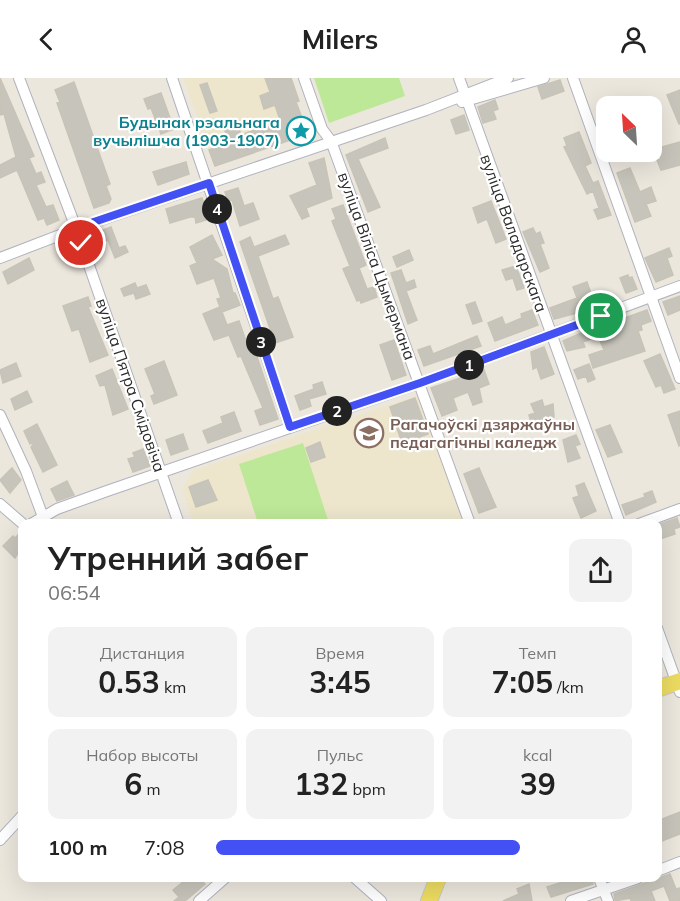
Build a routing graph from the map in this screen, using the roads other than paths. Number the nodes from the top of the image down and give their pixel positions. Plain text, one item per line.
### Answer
1 (19, 78) edge
2 (172, 78) edge
3 (304, 78) edge
4 (459, 78) edge
5 (508, 78) edge
6 (544, 78) edge
7 (573, 78) edge
8 (466, 97) junction
9 (332, 141) junction
10 (209, 183) junction
11 (76, 228) junction
12 (0, 258) edge
13 (680, 286) edge
14 (651, 297) junction
15 (550, 335) junction
16 (680, 378) edge
17 (420, 383) junction
18 (0, 414) edge
19 (290, 427) junction
20 (162, 471) junction
21 (0, 504) edge
22 (680, 509) edge
23 (43, 517) junction
24 (40, 519) edge
25 (177, 519) edge
26 (468, 519) edge
27 (618, 519) edge
28 (653, 519) edge
29 (18, 520) edge
30 (662, 641) edge
31 (679, 685) edge
32 (662, 688) edge
33 (18, 818) edge
34 (4, 826) edge
35 (0, 840) edge
36 (680, 862) edge
37 (662, 868) edge
38 (220, 882) edge
39 (360, 882) edge
40 (436, 882) edge
41 (601, 882) edge
42 (627, 882) edge
43 (604, 890) junction
44 (199, 901) edge
45 (381, 901) edge
46 (429, 901) edge
47 (571, 901) edge
48 (608, 901) edge

1 - 11 street, вуліца Пятра Смідовіча
2 - 10 street
3 - 9 street, вуліца Віліса Цымермана
4 - 8 street, вуліца Валадарскага
5 - 8 street
6 - 8 street
7 - 14 street
8 - 9 street
8 - 15 street, вуліца Валадарскага
9 - 10 street
9 - 17 street, вуліца Віліса Цымермана
10 - 11 street
10 - 19 street
11 - 12 street
11 - 20 street, вуліца Пятра Смідовіча
13 - 14 street
14 - 15 street
14 - 16 street
15 - 17 street
15 - 27 street, вуліца Валадарскага
17 - 19 street
17 - 26 street, вуліца Віліса Цымермана
18 - 23 street
19 - 20 street
20 - 23 street
20 - 25 street, вуліца Пятра Смідовіча
21 - 29 street
22 - 28 street
23 - 24 street
30 - 31 street
31 - 32 main road
33 - 34 street
34 - 35 street
36 - 37 street
38 - 44 street
39 - 45 street
40 - 46 main road
41 - 43 street
42 - 43 street
43 - 47 street
43 - 48 street

